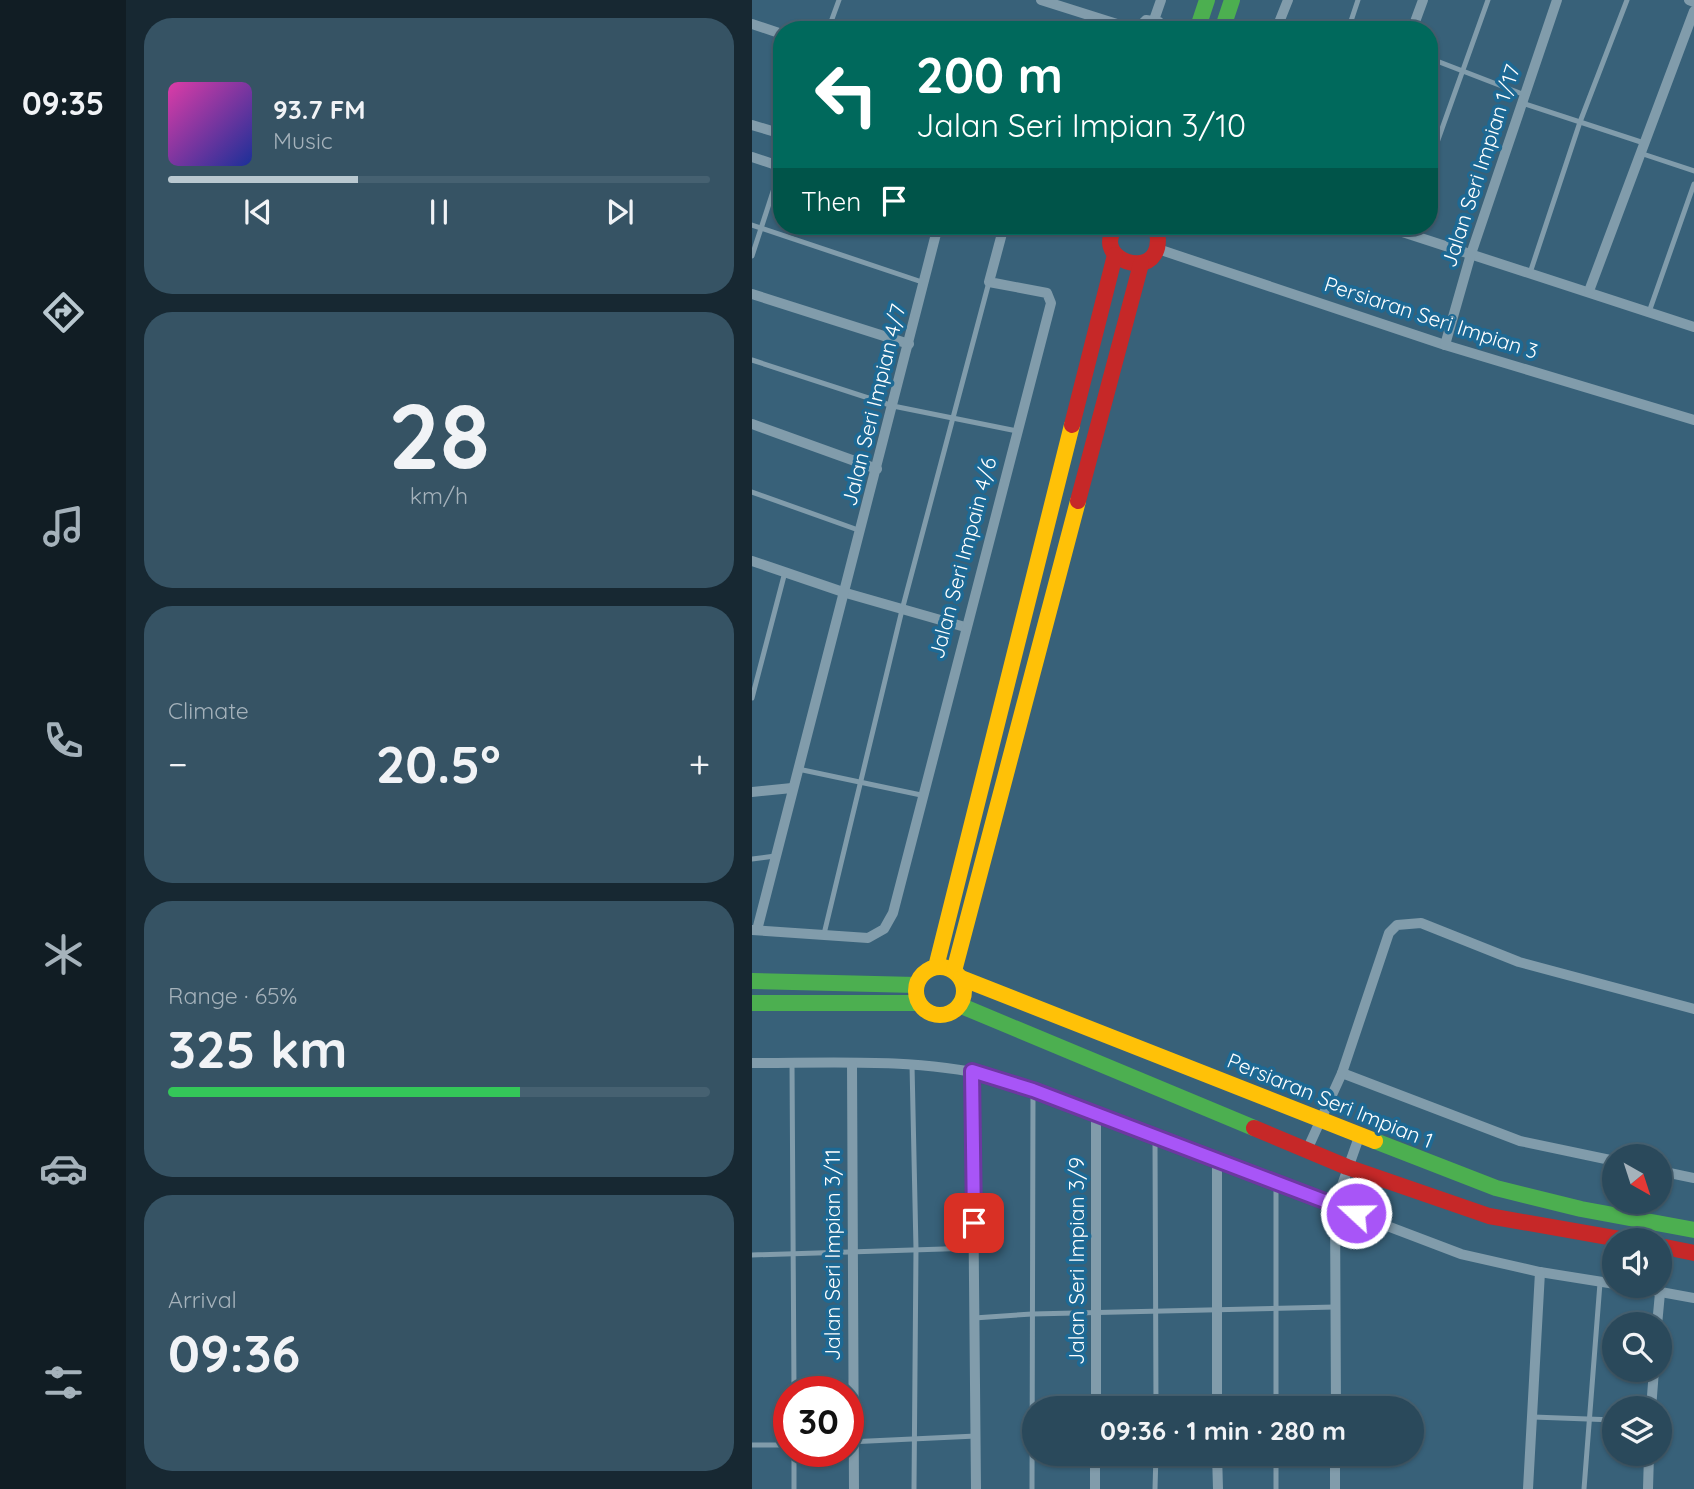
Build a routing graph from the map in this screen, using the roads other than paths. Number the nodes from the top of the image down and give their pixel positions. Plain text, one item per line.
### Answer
1 (839, 0) edge
2 (1041, 0) edge
3 (1161, 0) edge
4 (1208, 0) edge
5 (1232, 0) edge
6 (1288, 0) edge
7 (1358, 0) edge
8 (1423, 0) edge
9 (1488, 0) edge
10 (1557, 0) edge
11 (1628, 0) edge
12 (1694, 10) edge
13 (831, 21) edge
14 (1108, 21) edge
15 (1160, 21) edge
16 (1200, 21) edge
17 (1225, 21) edge
18 (1280, 21) edge
19 (1351, 21) edge
20 (1415, 21) edge
21 (752, 24) edge
22 (773, 31) edge
23 (1438, 61) edge
24 (1462, 70) junction
25 (1524, 99) junction
26 (1580, 122) junction
27 (752, 125) edge
28 (773, 131) edge
29 (1438, 139) edge
30 (1642, 148) junction
31 (752, 157) edge
32 (773, 164) edge
33 (1694, 171) edge
34 (1694, 184) edge
35 (773, 195) edge
36 (752, 225) edge
37 (763, 229) junction
38 (773, 232) edge
39 (781, 235) edge
40 (936, 235) edge
41 (1002, 235) edge
42 (1113, 235) edge
43 (1158, 235) edge
44 (1422, 235) edge
45 (1158, 249) junction
46 (1471, 254) junction
47 (1115, 255) junction
48 (752, 256) edge
49 (1141, 264) junction
50 (1530, 273) junction
51 (989, 282) junction
52 (925, 283) junction
53 (1590, 291) junction
54 (752, 294) edge
55 (1649, 312) junction
56 (1694, 327) edge
57 (909, 344) junction
58 (1445, 345) junction
59 (752, 360) edge
60 (893, 406) junction
61 (953, 420) junction
62 (1694, 420) edge
63 (752, 424) edge
64 (1017, 431) junction
65 (877, 469) junction
66 (752, 492) edge
67 (862, 531) junction
68 (752, 561) edge
69 (785, 572) junction
70 (846, 593) junction
71 (902, 610) junction
72 (965, 627) junction
73 (752, 698) edge
74 (797, 769) junction
75 (859, 783) junction
76 (792, 788) junction
77 (752, 792) edge
78 (922, 795) junction
79 (775, 856) junction
80 (752, 859) edge
81 (755, 930) edge
82 (824, 937) junction
83 (936, 967) junction
84 (957, 975) junction
85 (752, 981) edge
86 (916, 985) junction
87 (752, 1003) edge
88 (919, 1003) junction
89 (959, 1005) junction
90 (1694, 1009) edge
91 (752, 1063) edge
92 (792, 1063) junction
93 (852, 1064) junction
94 (912, 1064) junction
95 (972, 1071) junction
96 (1342, 1073) junction
97 (1033, 1090) junction
98 (1096, 1114) junction
99 (1320, 1119) junction
100 (1155, 1135) junction
101 (1359, 1137) junction
102 (1307, 1150) junction
103 (1602, 1158) edge
104 (1217, 1160) junction
105 (1347, 1167) junction
106 (1672, 1173) edge
107 (1694, 1178) edge
108 (1276, 1183) junction
109 (1335, 1205) junction
110 (1694, 1230) edge
111 (1602, 1236) edge
112 (975, 1248) junction
113 (1672, 1248) edge
114 (916, 1249) junction
115 (1694, 1253) edge
116 (794, 1254) junction
117 (852, 1254) junction
118 (752, 1255) edge
119 (1540, 1272) junction
120 (1600, 1281) joint
121 (1672, 1295) edge
122 (1694, 1298) edge
123 (1276, 1307) junction
124 (1337, 1307) junction
125 (1216, 1309) junction
126 (1156, 1311) junction
127 (1032, 1314) junction
128 (1098, 1314) junction
129 (974, 1318) junction
130 (794, 1376) edge
131 (851, 1376) edge
132 (1096, 1396) edge
133 (1156, 1396) edge
134 (1217, 1396) edge
135 (1276, 1396) edge
136 (1336, 1396) edge
137 (1533, 1417) junction
138 (1589, 1420) junction
139 (1602, 1420) edge
140 (976, 1436) junction
141 (915, 1441) junction
142 (864, 1442) edge
143 (752, 1445) edge
144 (773, 1445) edge
145 (1095, 1466) edge
146 (1156, 1466) edge
147 (1217, 1466) edge
148 (1276, 1466) edge
149 (1335, 1466) edge
150 (1649, 1466) edge
151 (793, 1467) edge
152 (853, 1467) edge
153 (794, 1489) edge
154 (854, 1489) edge
155 (914, 1489) edge
156 (976, 1489) edge
157 (1032, 1489) edge
158 (1095, 1489) edge
159 (1155, 1489) edge
160 (1218, 1489) edge
161 (1276, 1489) edge
162 (1335, 1489) edge
163 (1528, 1489) edge
164 (1584, 1489) edge
165 (1648, 1489) edge

1 - 13 lane
2 - 14 street
3 - 15 street
4 - 16 street
5 - 17 street
6 - 18 street
7 - 19 lane
8 - 20 street
9 - 24 lane
10 - 25 street, Jalan Seri Impian 1/17
11 - 26 lane
12 - 30 street
21 - 22 street
23 - 24 lane
24 - 25 lane
24 - 29 lane
25 - 26 lane
25 - 46 street, Jalan Seri Impian 1/17
26 - 30 lane
26 - 50 lane
27 - 28 street
30 - 33 lane
30 - 53 street
31 - 32 street
34 - 55 lane
35 - 37 lane
36 - 37 lane
37 - 38 lane
37 - 48 lane
39 - 52 lane
40 - 52 street, Jalan Seri Impian 4/7
41 - 51 street
42 - 47 street
43 - 45 street
44 - 46 street
45 - 49 street
45 - 58 street, Persiaran Seri Impian 3
46 - 50 street
46 - 58 street, Jalan Seri Impian 1/17
47 - 49 street
47 - 83 street
49 - 84 street
50 - 53 street
51 - 61 lane
51 - 64 street, Jalan Seri Impain 4/6
52 - 57 street, Jalan Seri Impian 4/7
53 - 55 street
54 - 57 street
55 - 56 street
57 - 60 street, Jalan Seri Impian 4/7
58 - 62 street, Persiaran Seri Impian 3
59 - 60 lane
60 - 61 lane
60 - 65 street, Jalan Seri Impian 4/7
61 - 64 lane
61 - 71 lane
63 - 65 street
64 - 72 street, Jalan Seri Impain 4/6
65 - 67 street, Jalan Seri Impian 4/7
66 - 67 lane
67 - 70 street, Jalan Seri Impian 4/7
68 - 69 street
69 - 70 street
69 - 73 lane
70 - 71 street
70 - 74 street, Jalan Seri Impian 4/7
71 - 72 street
71 - 75 lane
72 - 78 street, Jalan Seri Impain 4/6
74 - 75 lane
74 - 76 street, Jalan Seri Impian 4/7
75 - 78 lane
75 - 82 lane
76 - 77 street
76 - 79 street, Jalan Seri Impian 4/7
78 - 82 street, Jalan Seri Impain 4/6
79 - 80 lane
79 - 81 street, Jalan Seri Impian 4/7
81 - 82 street
83 - 84 street
83 - 86 street
84 - 89 street
84 - 99 street, Persiaran Seri Impian 1
85 - 86 street
86 - 88 street
87 - 88 street
88 - 89 street
89 - 102 street
90 - 96 street
91 - 92 street
92 - 93 street
92 - 116 lane
93 - 94 street
93 - 117 street, Jalan Seri Impian 3/11
94 - 95 street
94 - 114 lane
95 - 97 street
95 - 112 street
96 - 99 street
96 - 103 street
97 - 98 street
97 - 127 lane
98 - 100 street
98 - 128 street, Jalan Seri Impian 3/9
99 - 101 street, Persiaran Seri Impian 1
99 - 102 street
100 - 104 street
100 - 126 lane
101 - 105 street
101 - 110 street, Persiaran Seri Impian 1
102 - 105 street
104 - 108 street
104 - 125 street
105 - 109 street
105 - 111 street
106 - 107 street
108 - 109 street
108 - 123 lane
109 - 119 street
109 - 124 street
112 - 114 lane
112 - 129 street
113 - 115 street
114 - 117 lane
114 - 141 lane
116 - 117 lane
116 - 118 lane
116 - 130 lane
117 - 131 street, Jalan Seri Impian 3/11
119 - 120 street
119 - 137 street
120 - 138 lane
121 - 122 street
123 - 124 lane
123 - 125 lane
123 - 135 lane
124 - 136 street
125 - 126 lane
125 - 134 street
126 - 128 lane
126 - 133 lane
127 - 128 lane
127 - 129 lane
127 - 157 lane
128 - 132 street, Jalan Seri Impian 3/9
129 - 140 street
137 - 138 lane
137 - 163 street
138 - 139 lane
138 - 164 lane
140 - 141 lane
140 - 156 street
141 - 142 lane
141 - 155 lane
143 - 144 lane
145 - 158 street
146 - 159 lane
147 - 160 street
148 - 161 lane
149 - 162 street
150 - 165 street
151 - 153 lane
152 - 154 street, Jalan Seri Impian 3/11

